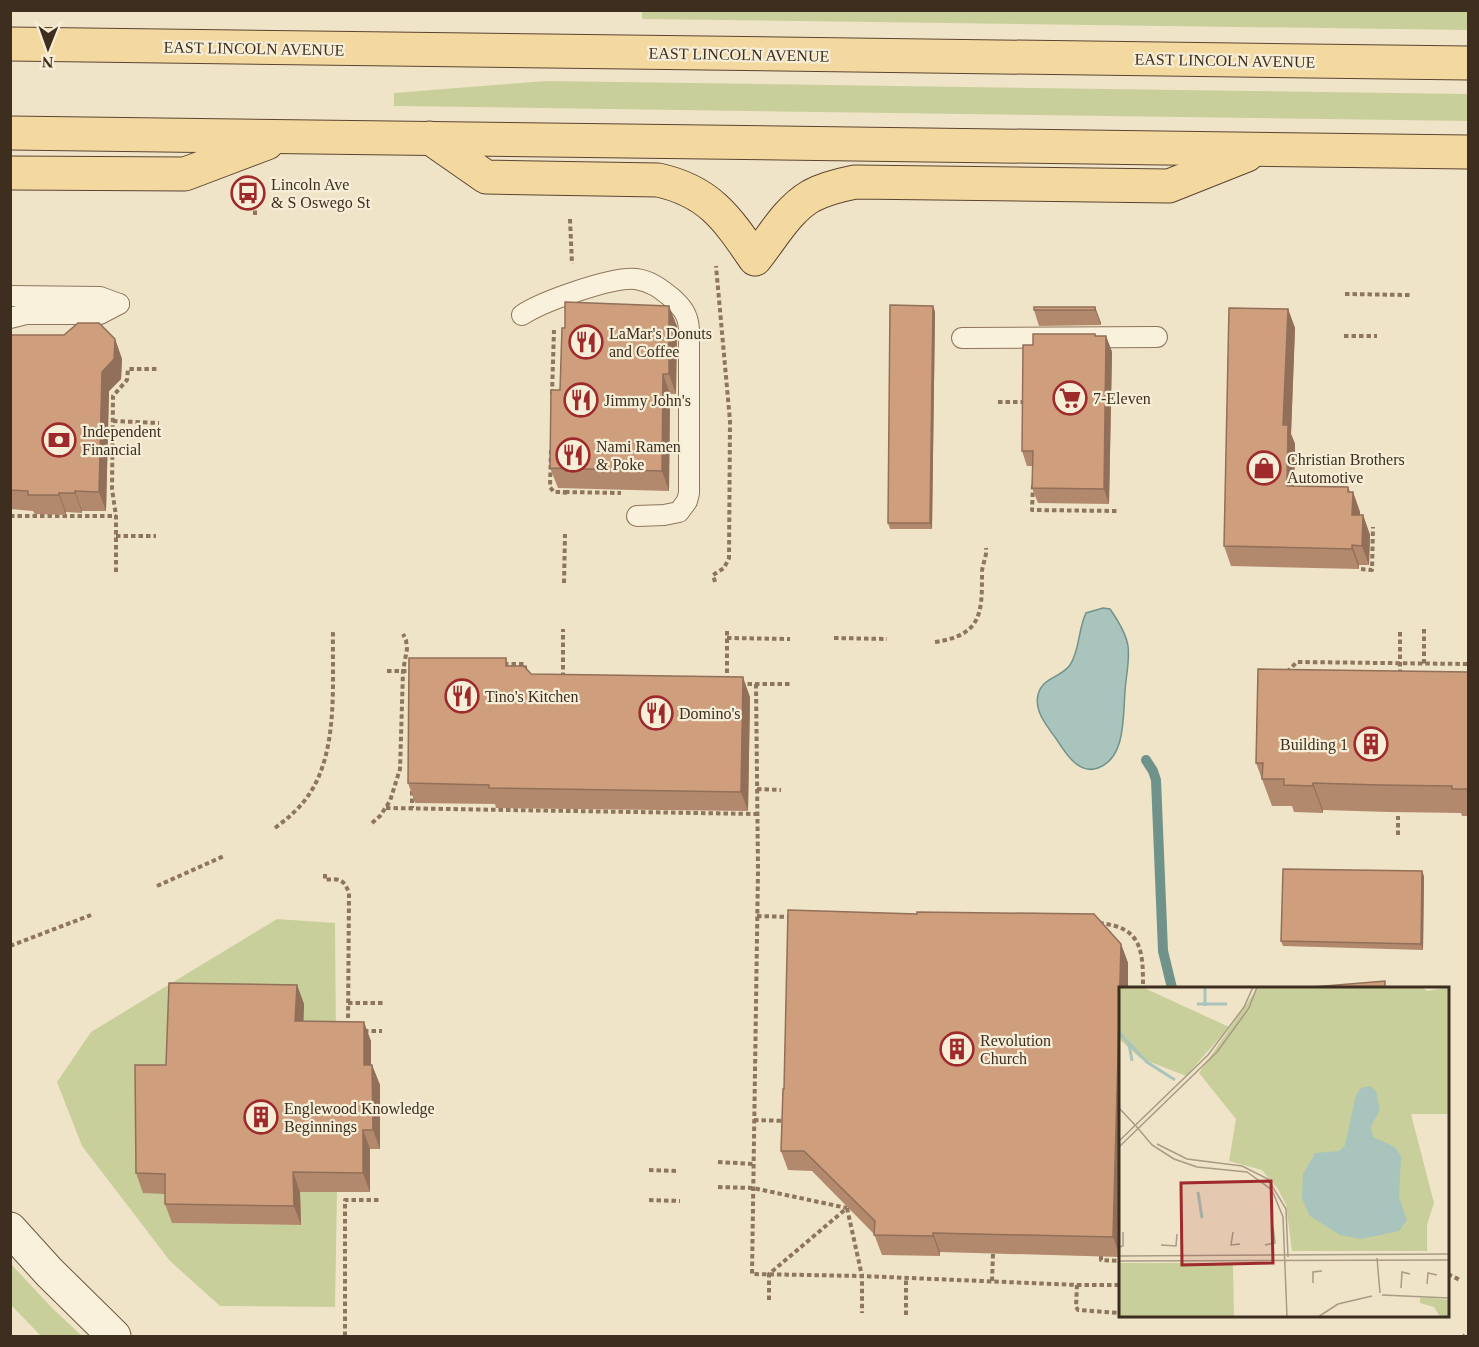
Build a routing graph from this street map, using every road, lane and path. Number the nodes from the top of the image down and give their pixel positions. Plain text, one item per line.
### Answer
1 (10, 44) edge
2 (1468, 63) edge
3 (10, 133) edge
4 (286, 136) junction
5 (430, 138) junction
6 (1261, 150) junction
7 (1468, 152) edge
8 (10, 173) edge
9 (255, 184) dead end
10 (255, 215) dead end
11 (570, 219) dead end
12 (714, 257) dead end
13 (572, 273) dead end
14 (1345, 294) dead end
15 (10, 296) edge
16 (1410, 296) dead end
17 (522, 315) dead end
18 (10, 318) edge
19 (554, 323) dead end
20 (1344, 336) dead end
21 (1377, 336) dead end
22 (1157, 337) dead end
23 (962, 338) dead end
24 (121, 369) dead end
25 (128, 369) junction
26 (158, 369) dead end
27 (552, 401) edge
28 (998, 402) dead end
29 (1033, 402) edge
30 (113, 421) junction
31 (159, 423) dead end
32 (551, 448) edge
33 (1033, 474) edge
34 (626, 493) edge
35 (1118, 511) dead end
36 (10, 516) edge
37 (116, 516) junction
38 (637, 516) dead end
39 (1373, 527) dead end
40 (565, 534) dead end
41 (116, 536) junction
42 (156, 536) dead end
43 (986, 548) dead end
44 (1361, 569) edge
45 (116, 572) dead end
46 (564, 582) dead end
47 (715, 582) dead end
48 (563, 629) dead end
49 (1424, 629) dead end
50 (1400, 630) dead end
51 (727, 631) dead end
52 (333, 632) dead end
53 (403, 634) dead end
54 (727, 638) junction
55 (834, 638) dead end
56 (789, 639) dead end
57 (887, 639) dead end
58 (935, 642) dead end
59 (495, 664) edge
60 (1400, 664) junction
61 (1424, 664) junction
62 (1468, 664) edge
63 (332, 670) junction
64 (339, 670) dead end
65 (387, 671) dead end
66 (403, 671) junction
67 (423, 671) edge
68 (1282, 678) edge
69 (525, 680) edge
70 (562, 681) edge
71 (756, 684) junction
72 (791, 684) dead end
73 (1400, 685) edge
74 (402, 759) junction
75 (407, 764) edge
76 (412, 781) edge
77 (757, 789) junction
78 (781, 789) dead end
79 (386, 808) junction
80 (412, 808) junction
81 (757, 814) junction
82 (1398, 816) edge
83 (372, 823) dead end
84 (275, 828) dead end
85 (1398, 835) dead end
86 (224, 856) dead end
87 (325, 874) dead end
88 (157, 886) dead end
89 (91, 915) dead end
90 (757, 916) junction
91 (801, 916) edge
92 (1096, 923) edge
93 (10, 946) edge
94 (1143, 987) edge
95 (348, 1003) junction
96 (385, 1003) dead end
97 (348, 1031) edge
98 (358, 1031) edge
99 (367, 1031) junction
100 (382, 1031) dead end
101 (367, 1042) edge
102 (754, 1120) junction
103 (789, 1121) edge
104 (718, 1162) dead end
105 (753, 1164) junction
106 (650, 1170) dead end
107 (679, 1171) dead end
108 (718, 1187) dead end
109 (753, 1188) junction
110 (380, 1200) dead end
111 (649, 1200) dead end
112 (680, 1201) dead end
113 (847, 1208) junction
114 (10, 1229) edge
115 (993, 1254) edge
116 (1101, 1256) edge
117 (1119, 1261) edge
118 (769, 1274) junction
119 (1449, 1274) edge
120 (862, 1276) junction
121 (906, 1278) junction
122 (1460, 1280) dead end
123 (992, 1281) junction
124 (1077, 1285) junction
125 (1119, 1285) edge
126 (769, 1300) dead end
127 (862, 1313) dead end
128 (1119, 1313) edge
129 (906, 1315) dead end
130 (114, 1336) edge
131 (345, 1336) edge

1 - 2 main road, EAST LINCOLN AVENUE
3 - 4 main road
4 - 5 main road
4 - 8 main road
5 - 6 main road
5 - 6 main road
6 - 7 main road
9 - 10 path
11 - 13 path
12 - 47 path
14 - 16 path
15 - 18 lane
17 - 38 lane
19 - 27 path
20 - 21 path
22 - 23 lane
24 - 25 path
25 - 26 path
25 - 30 path
28 - 29 path
30 - 31 path
30 - 37 path
32 - 34 path
33 - 35 path
36 - 37 path
37 - 41 path
39 - 44 path
40 - 46 path
41 - 42 path
41 - 45 path
43 - 58 path
48 - 70 path
49 - 61 path
50 - 60 path
51 - 54 path
52 - 63 path
53 - 66 path
54 - 56 path
54 - 71 path
55 - 57 path
59 - 69 path
60 - 61 path
60 - 68 path
60 - 73 path
61 - 62 path
63 - 64 path
63 - 84 path
65 - 66 path
66 - 67 path
66 - 74 path
71 - 72 path
71 - 77 path
74 - 75 path
74 - 79 path
76 - 80 path
77 - 78 path
77 - 81 path
79 - 80 path
79 - 83 path
80 - 81 path
81 - 90 path
82 - 85 path
86 - 88 path
87 - 95 path
89 - 93 path
90 - 91 path
90 - 102 path
92 - 94 path
95 - 96 path
95 - 97 path
98 - 99 path
99 - 100 path
99 - 101 path
102 - 103 path
102 - 105 path
104 - 105 path
105 - 109 path
106 - 107 path
108 - 109 path
109 - 113 path
109 - 118 path
110 - 131 path
111 - 112 path
113 - 118 path
113 - 120 path
114 - 130 main road
115 - 123 path
116 - 117 path
118 - 120 path
118 - 126 path
119 - 122 path
120 - 121 path
120 - 127 path
121 - 123 path
121 - 129 path
123 - 124 path
124 - 125 path
124 - 128 path

